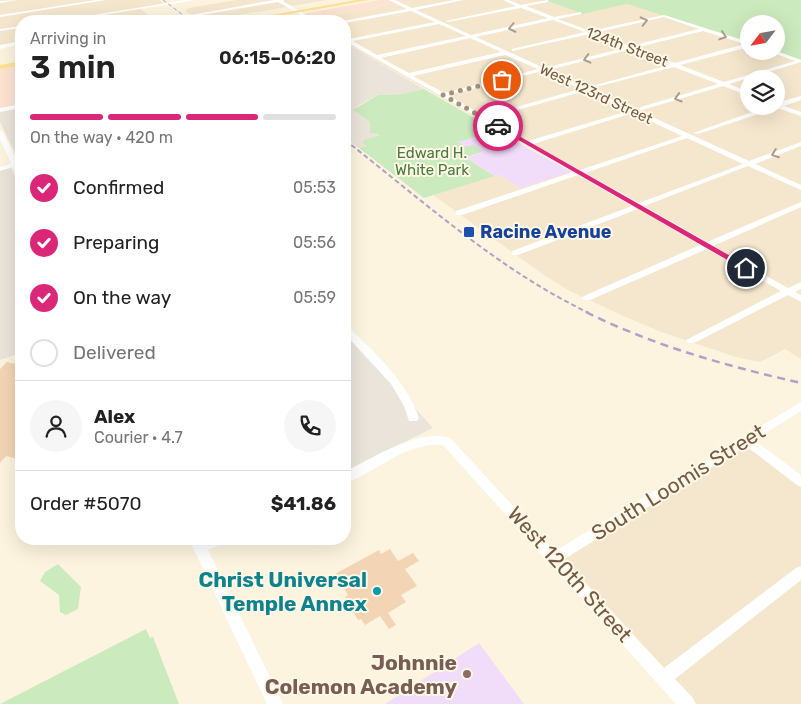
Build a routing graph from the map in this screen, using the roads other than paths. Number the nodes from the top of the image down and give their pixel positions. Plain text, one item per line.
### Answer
1 (15, 0) edge
2 (104, 0) edge
3 (193, 0) edge
4 (279, 0) edge
5 (366, 0) edge
6 (375, 0) edge
7 (391, 0) edge
8 (461, 0) edge
9 (505, 0) edge
10 (52, 1) dead end
11 (546, 1) dead end
12 (0, 2) edge
13 (521, 6) junction
14 (57, 7) junction
15 (411, 9) junction
16 (299, 12) junction
17 (579, 14) dead end
18 (64, 15) edge
19 (100, 15) edge
20 (193, 15) edge
21 (280, 15) edge
22 (284, 15) edge
23 (304, 15) edge
24 (0, 16) edge
25 (554, 19) junction
26 (351, 21) edge
27 (448, 21) dead end
28 (440, 22) junction
29 (15, 28) edge
30 (704, 29) junction
31 (0, 30) edge
32 (590, 33) junction
33 (471, 37) junction
34 (351, 39) edge
35 (740, 41) edge
36 (351, 42) edge
37 (15, 44) edge
38 (0, 47) edge
39 (740, 47) edge
40 (630, 48) junction
41 (514, 50) dead end
42 (505, 52) junction
43 (785, 56) edge
44 (377, 57) junction
45 (800, 61) edge
46 (15, 63) edge
47 (674, 65) junction
48 (0, 66) edge
49 (543, 70) junction
50 (408, 75) junction
51 (723, 84) junction
52 (594, 87) dead end
53 (585, 90) junction
54 (740, 91) edge
55 (443, 95) junction
56 (801, 98) edge
57 (785, 103) edge
58 (15, 107) edge
59 (785, 109) edge
60 (0, 110) edge
61 (633, 111) junction
62 (801, 114) edge
63 (750, 115) edge
64 (483, 118) junction
65 (696, 133) dead end
66 (1, 136) edge
67 (687, 136) junction
68 (528, 143) junction
69 (801, 144) edge
70 (15, 157) edge
71 (15, 162) edge
72 (748, 164) junction
73 (0, 170) edge
74 (579, 172) junction
75 (801, 188) edge
76 (801, 204) edge
77 (638, 206) junction
78 (459, 213) dead end
79 (707, 246) junction
80 (515, 253) dead end
81 (801, 285) edge
82 (788, 292) junction
83 (587, 298) dead end
84 (801, 299) edge
85 (351, 335) edge
86 (691, 341) dead end
87 (801, 406) edge
88 (414, 418) dead end
89 (746, 440) junction
90 (351, 475) edge
91 (801, 482) edge
92 (199, 545) edge
93 (555, 558) junction
94 (801, 572) edge
95 (664, 678) junction
96 (275, 704) edge
97 (687, 704) edge

1 - 12 street
2 - 14 street
3 - 19 street
4 - 16 street
4 - 20 street
5 - 16 main road
6 - 16 main road
7 - 15 street, West 123rd Street
8 - 15 street
9 - 13 street, 124th Street
10 - 14 street
11 - 13 street
13 - 25 street, 124th Street
13 - 27 street
14 - 18 street
14 - 24 street
15 - 26 street
15 - 28 street, West 123rd Street
16 - 21 main road
16 - 22 main road
16 - 23 street
17 - 25 street
25 - 32 street, 124th Street
25 -> 33 street
28 - 33 street, West 123rd Street
28 - 34 street
29 - 31 street
32 -> 30 street
30 -> 35 street
30 - 40 street
32 - 40 street, 124th Street
32 - 41 street
33 - 42 street, West 123rd Street
33 - 44 street
36 - 44 street
37 - 38 street
39 - 47 street
40 - 47 street, 124th Street
40 -> 49 street
42 - 49 street, West 123rd Street
42 - 50 street
43 - 45 street
44 - 50 street
45 - 51 street
46 - 48 main road
47 - 51 street, 124th Street
47 - 52 street
49 - 53 street, West 123rd Street
49 - 55 street
50 - 55 street
51 - 54 street, 124th Street
51 -> 61 street
53 - 61 street, West 123rd Street
53 - 64 street
55 - 64 street
56 - 57 street
58 - 60 street
59 - 62 street
61 - 67 street, West 123rd Street
61 - 68 street
63 - 65 street
64 - 68 street
66 - 70 street
67 - 72 street, West 123rd Street
67 - 74 street
68 - 74 street
69 -> 72 street
71 - 73 street
72 - 75 street, West 123rd Street
72 - 77 street
74 - 77 street
74 - 78 street
76 - 79 street
77 - 79 street
77 - 80 street
79 - 82 street
79 - 83 street
81 - 82 street
82 - 84 street
82 - 86 street
85 - 88 street
87 - 89 street, South Loomis Street
89 - 91 street
89 - 93 street, South Loomis Street
90 - 93 street, West 120th Street
92 - 96 street
93 - 95 street, West 120th Street
94 - 95 street
95 - 97 street, West 120th Street

